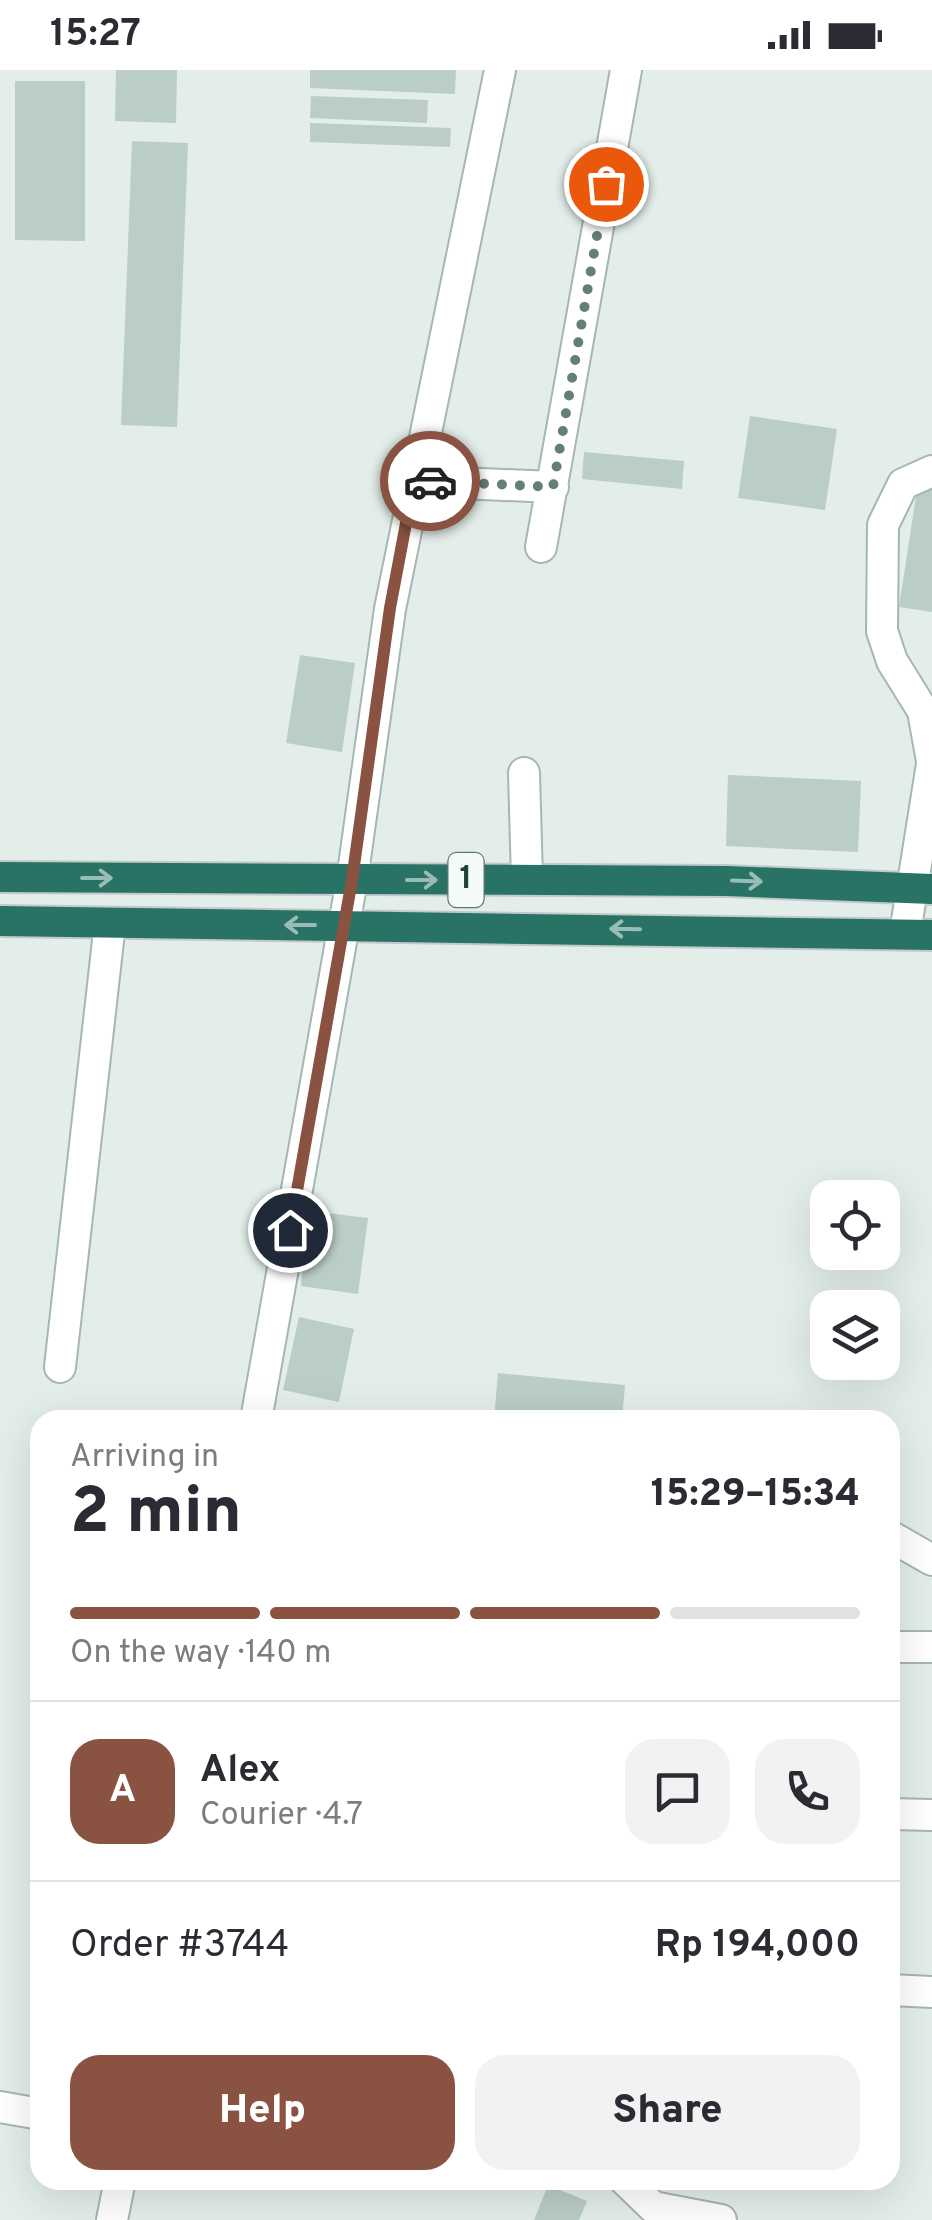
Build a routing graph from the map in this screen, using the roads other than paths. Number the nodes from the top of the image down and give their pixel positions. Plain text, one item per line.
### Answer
1 (500, 70) edge
2 (626, 70) edge
3 (932, 471) edge
4 (414, 481) junction
5 (553, 487) junction
6 (542, 547) dead end
7 (932, 762) edge
8 (524, 773) dead end
9 (0, 877) edge
10 (352, 880) junction
11 (527, 880) junction
12 (922, 888) edge
13 (0, 921) edge
14 (110, 924) junction
15 (343, 925) junction
16 (919, 934) edge
17 (60, 1368) dead end
18 (258, 1410) edge
19 (900, 1542) edge
20 (932, 1560) edge
21 (900, 1647) edge
22 (932, 1647) edge
23 (900, 1814) edge
24 (932, 1815) edge
25 (900, 1990) edge
26 (932, 1992) edge
27 (0, 2107) edge
28 (30, 2112) edge
29 (118, 2190) edge
30 (636, 2190) edge
31 (112, 2220) edge
32 (720, 2220) edge

1 - 4 street
2 - 5 street
3 - 7 street
4 - 5 street
4 - 10 street
5 - 6 street
7 - 12 street
8 - 11 street
9 -> 10 highway, 1
10 -> 11 highway, 1
10 - 15 street
11 -> 12 highway, 1
12 - 16 street
13 - 14 highway, 1
15 -> 14 highway, 1
14 - 17 street
16 -> 15 highway, 1
15 - 18 street
19 - 20 street
21 - 22 street
23 - 24 street
25 - 26 street
27 - 28 street
29 - 31 street
30 - 32 street

